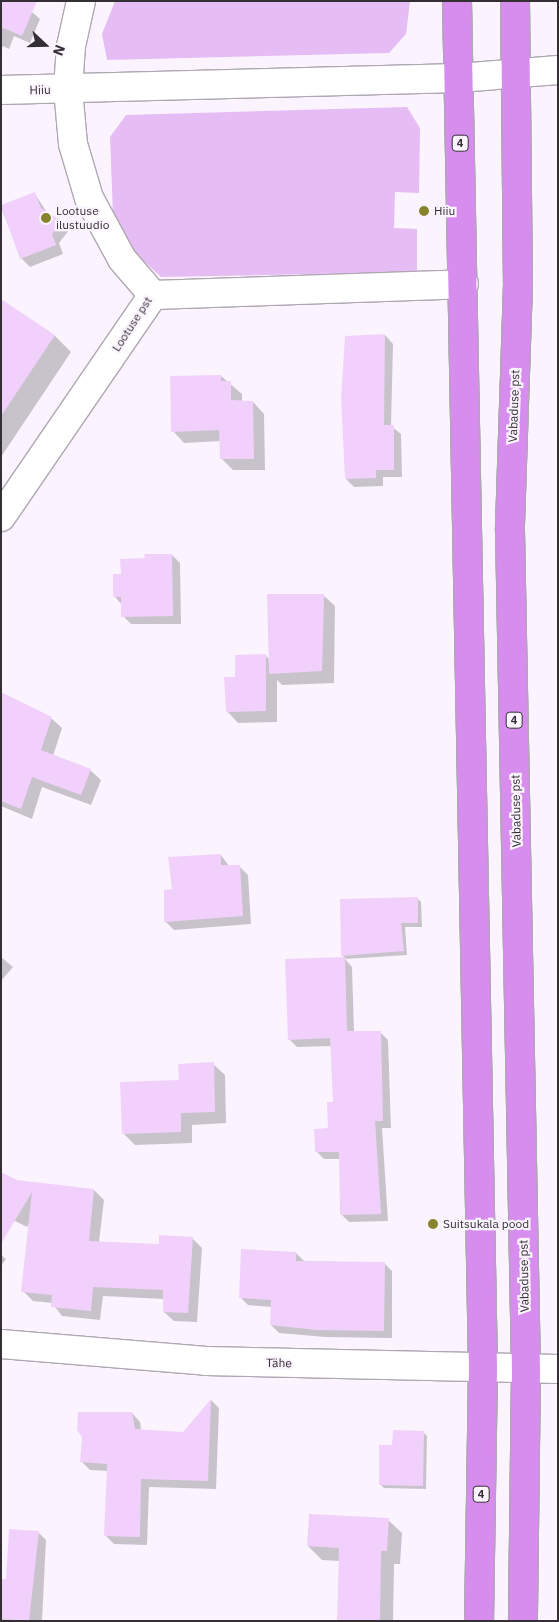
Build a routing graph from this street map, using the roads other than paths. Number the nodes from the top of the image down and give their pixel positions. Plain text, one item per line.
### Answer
1 (81, 1) edge
2 (457, 1) edge
3 (516, 1) edge
4 (558, 70) edge
5 (516, 72) junction
6 (459, 78) junction
7 (68, 89) junction
8 (1, 90) edge
9 (464, 284) junction
10 (153, 295) junction
11 (1, 516) edge
12 (1, 1344) edge
13 (483, 1368) junction
14 (526, 1369) junction
15 (558, 1369) edge
16 (479, 1621) edge
17 (522, 1621) edge

1 - 7 street, Lootuse pst
2 - 6 highway, 4
3 - 5 highway, Vabaduse pst / 4
4 - 5 street, Hiiu
5 - 6 street, Hiiu
5 - 14 highway, Vabaduse pst / 4
6 - 7 street, Hiiu
6 - 9 highway, 4
7 - 8 street, Hiiu
7 - 10 street, Lootuse pst
9 - 10 street
9 - 13 highway, 4
10 - 11 street, Lootuse pst
12 - 13 street, Tähe
13 - 14 street, Tähe
13 - 16 highway, 4
14 - 15 street, Tähe
14 - 17 highway, Vabaduse pst / 4

